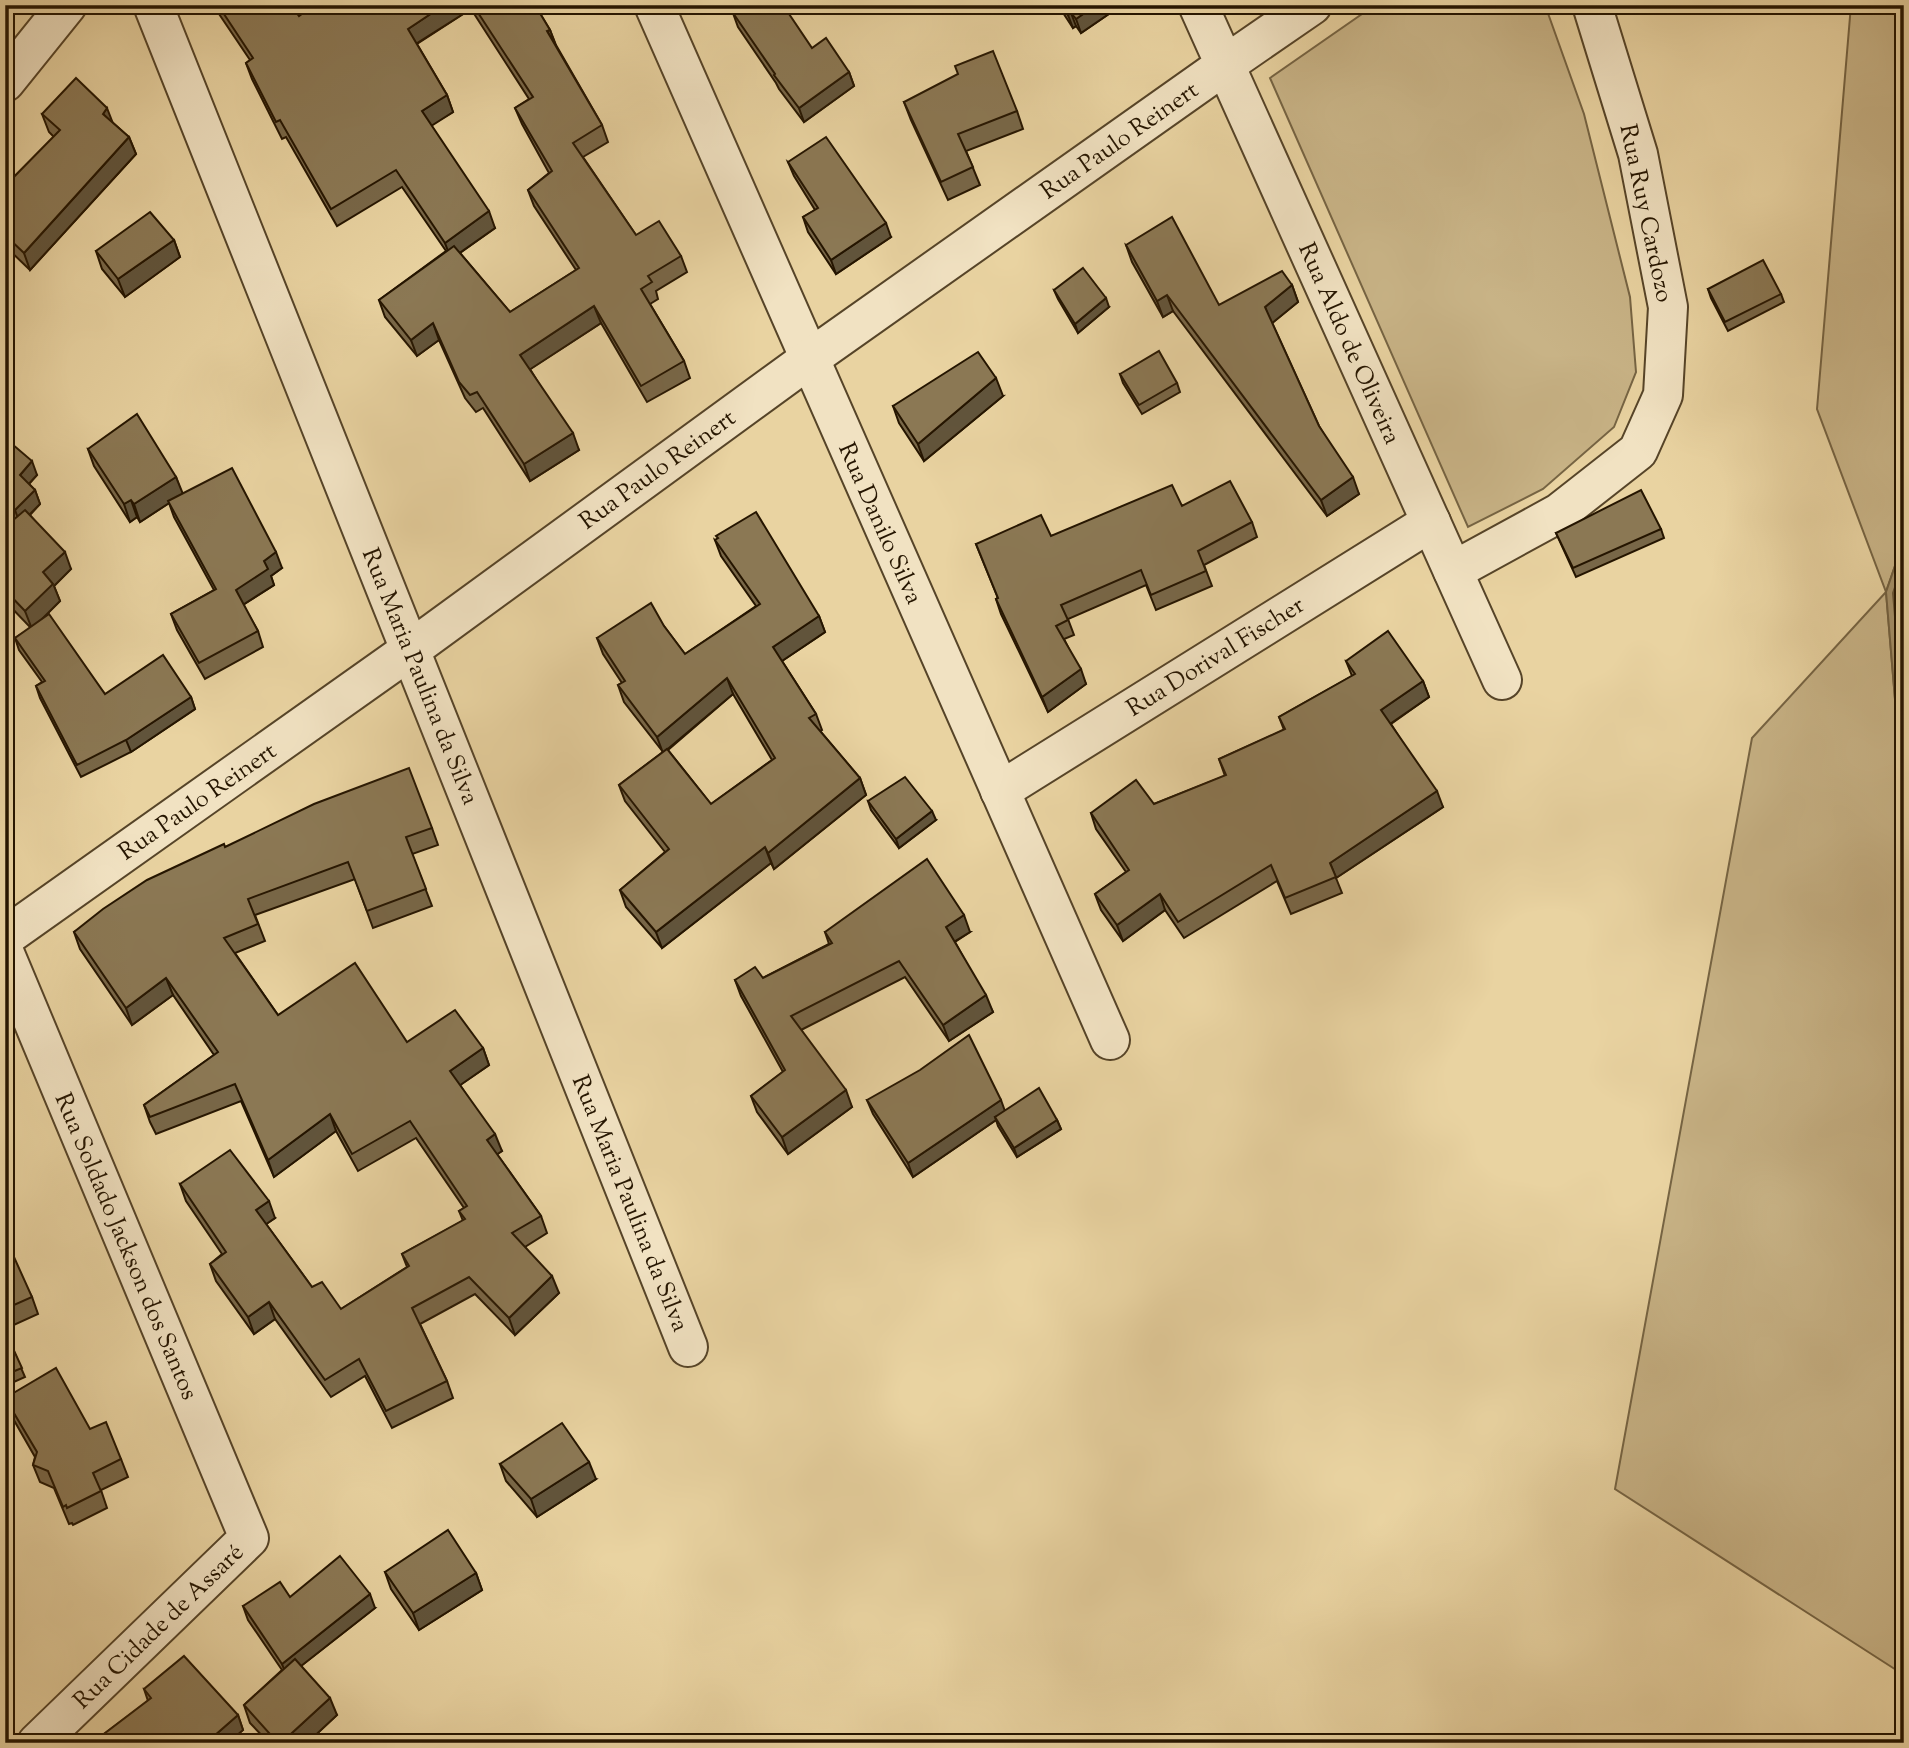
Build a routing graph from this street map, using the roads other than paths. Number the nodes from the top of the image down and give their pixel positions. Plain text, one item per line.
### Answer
1 (67, 5) edge
2 (153, 5) edge
3 (654, 5) edge
4 (1198, 5) edge
5 (1312, 5) edge
6 (1592, 5) edge
7 (1225, 65) junction
8 (5, 82) edge
9 (809, 359) junction
10 (1431, 522) junction
11 (1453, 570) junction
12 (410, 650) junction
13 (1502, 680) dead end
14 (999, 790) junction
15 (5, 937) edge
16 (5, 954) edge
17 (1110, 1040) dead end
18 (688, 1347) dead end
19 (249, 1538) joint
20 (37, 1743) edge

1 - 8 street
2 - 12 street, Rua Maria Paulina da Silva
3 - 9 street, Rua Danilo Silva
4 - 7 street, Rua Aldo de Oliveira
5 - 7 street, Rua Paulo Reinert
6 - 11 street, Rua Ruy Cardozo
7 - 9 street, Rua Paulo Reinert
7 - 10 street, Rua Aldo de Oliveira
9 - 12 street, Rua Paulo Reinert
9 - 14 street, Rua Danilo Silva
10 - 11 street, Rua Aldo de Oliveira
10 - 14 street, Rua Dorival Fischer
11 - 13 street, Rua Aldo de Oliveira
12 - 15 street, Rua Paulo Reinert
12 - 18 street, Rua Maria Paulina da Silva
14 - 17 street, Rua Danilo Silva
16 - 19 street, Rua Soldado Jackson dos Santos
19 - 20 street, Rua Cidade de Assaré

